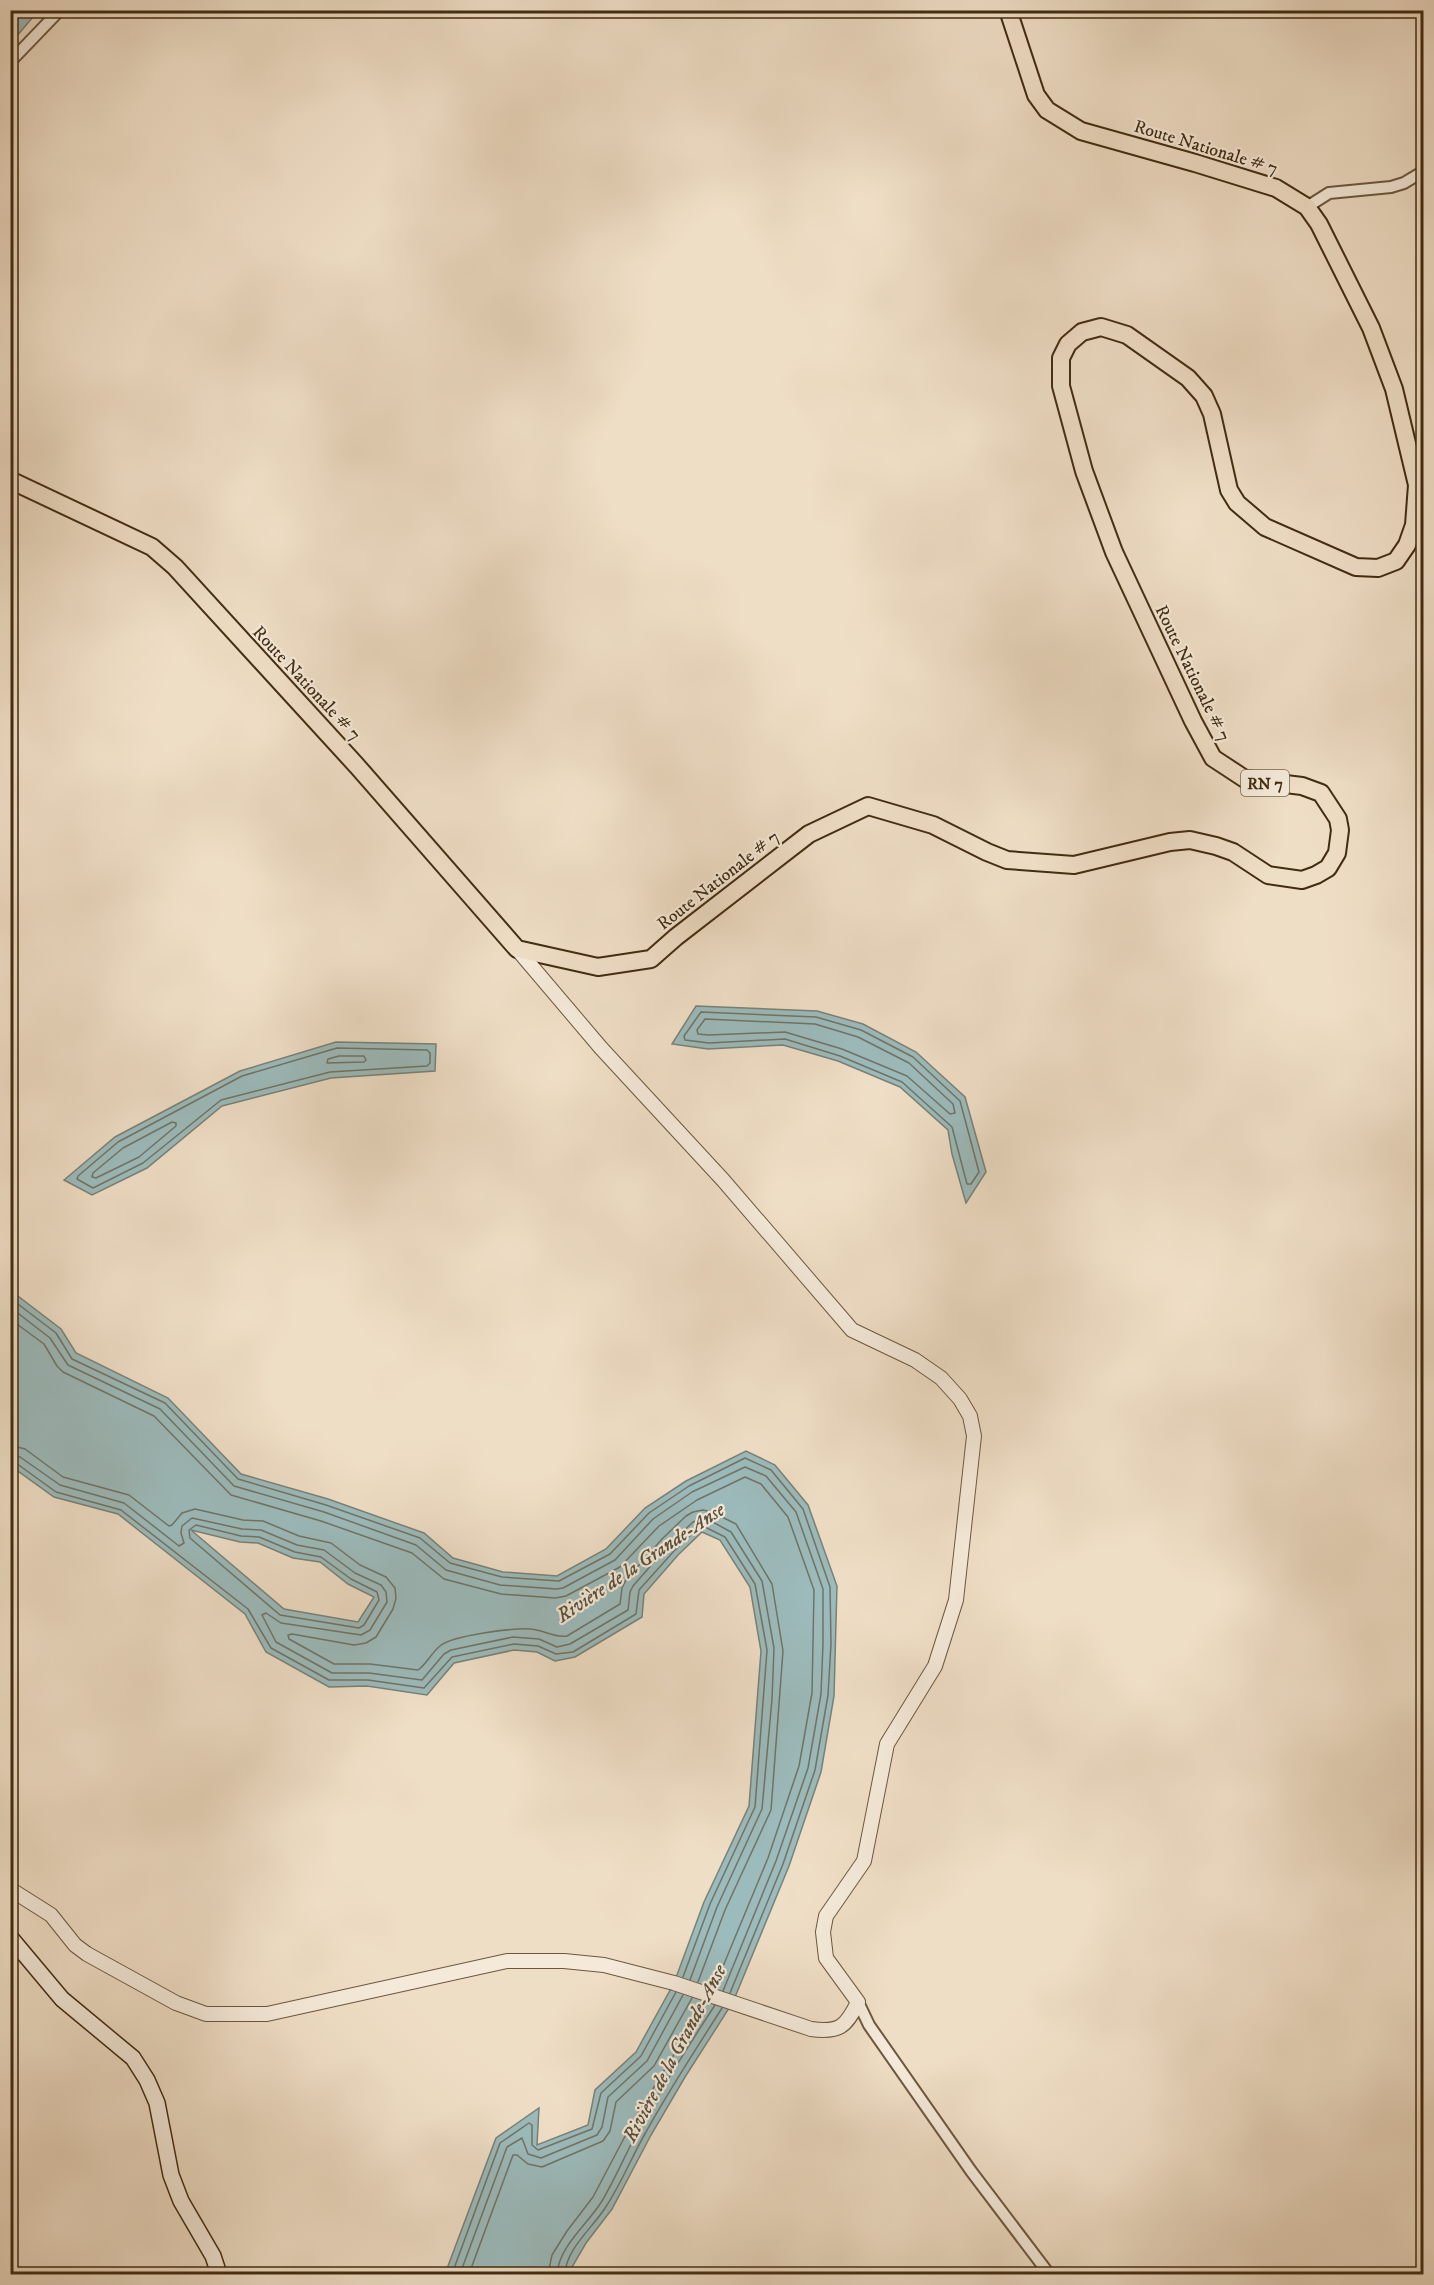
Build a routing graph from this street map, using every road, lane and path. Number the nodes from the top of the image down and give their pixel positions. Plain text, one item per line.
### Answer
1 (60, 10) edge
2 (1008, 10) edge
3 (10, 62) edge
4 (1424, 171) edge
5 (1307, 207) junction
6 (10, 480) edge
7 (518, 949) junction
8 (10, 1889) edge
9 (10, 1936) edge
10 (858, 2002) junction
11 (219, 2274) edge
12 (1049, 2274) edge

1 - 3 street
2 - 5 main road, Route Nationale # 7 / RN 7
4 - 5 street
5 - 7 main road, Route Nationale # 7 / RN 7
6 - 7 main road, Route Nationale # 7
7 - 10 street
8 - 10 street
9 - 11 main road
10 - 12 street

